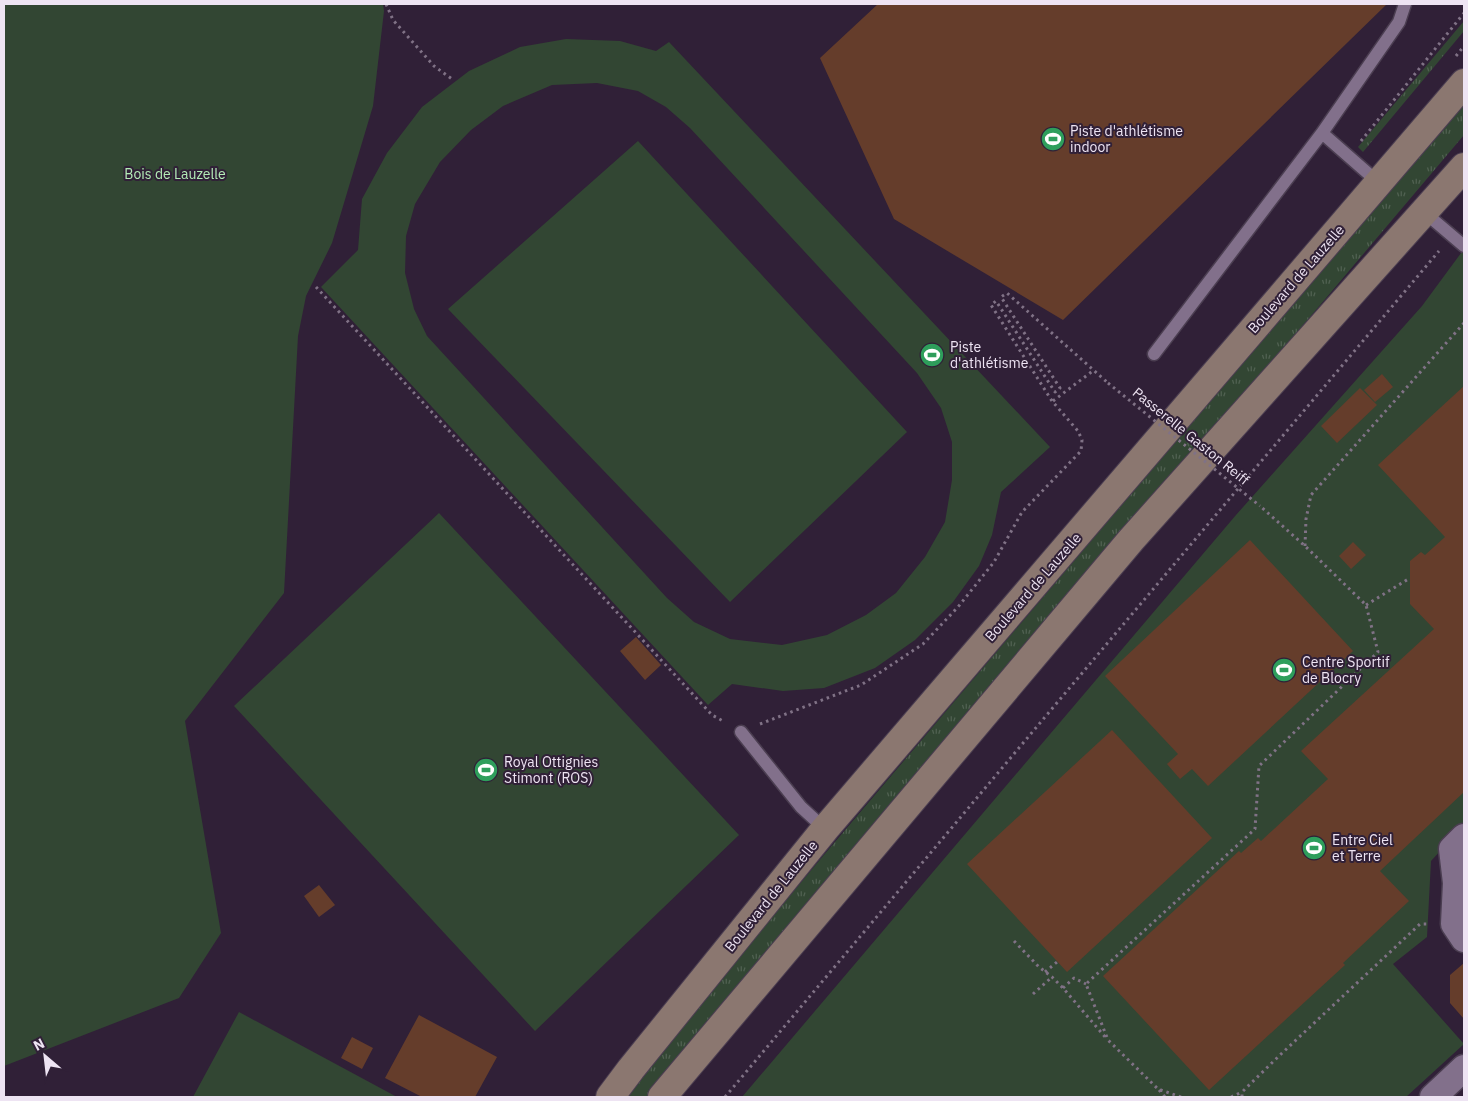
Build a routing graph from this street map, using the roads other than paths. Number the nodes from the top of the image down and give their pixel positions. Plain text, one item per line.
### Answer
1 (1406, 4) edge
2 (1464, 83) edge
3 (1322, 133) junction
4 (1464, 167) edge
5 (1379, 182) junction
6 (1424, 212) junction
7 (1464, 246) edge
8 (1154, 354) dead end
9 (741, 732) road end
10 (825, 829) junction
11 (1464, 838) edge
12 (1459, 931) edge
13 (1464, 1068) edge
14 (610, 1097) edge
15 (662, 1097) edge
16 (1433, 1097) edge

1 - 3 lane
2 - 5 main road, Boulevard de Lauzelle
3 - 5 lane
3 - 8 lane
4 - 6 main road
5 - 10 main road, Boulevard de Lauzelle
6 - 7 lane
6 - 15 main road
9 - 10 lane
10 - 14 main road, Boulevard de Lauzelle
11 - 12 street
13 - 16 street

